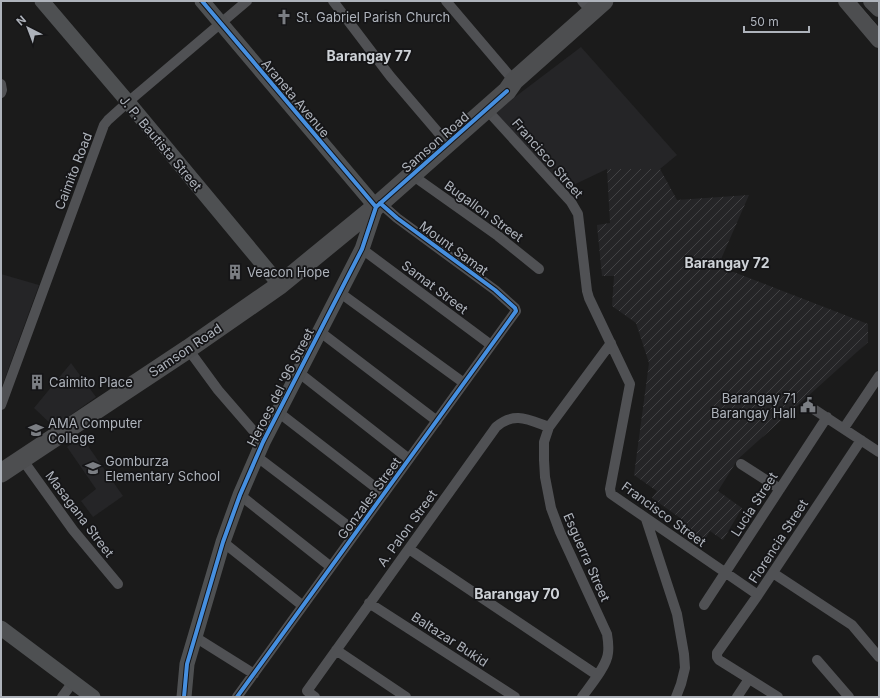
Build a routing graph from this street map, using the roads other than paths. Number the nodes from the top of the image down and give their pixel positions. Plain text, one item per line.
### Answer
1 (42, 1) edge
2 (202, 1) edge
3 (247, 1) edge
4 (333, 1) edge
5 (446, 1) edge
6 (618, 1) edge
7 (846, 1) edge
8 (871, 1) edge
9 (593, 5) edge
10 (879, 9) edge
11 (220, 23) junction
12 (879, 40) edge
13 (1, 84) edge
14 (510, 86) junction
15 (1, 93) edge
16 (128, 102) junction
17 (487, 110) junction
18 (448, 144) junction
19 (412, 175) junction
20 (378, 205) junction
21 (362, 249) junction
22 (539, 269) dead end
23 (280, 285) junction
24 (339, 292) junction
25 (516, 309) joint
26 (319, 331) junction
27 (611, 343) junction
28 (492, 345) junction
29 (188, 349) junction
30 (298, 372) junction
31 (879, 376) edge
32 (464, 383) junction
33 (1, 405) edge
34 (815, 410) dead end
35 (278, 412) junction
36 (827, 417) junction
37 (437, 421) junction
38 (549, 427) junction
39 (844, 428) junction
40 (861, 440) junction
41 (263, 442) junction
42 (879, 452) edge
43 (256, 456) junction
44 (22, 459) junction
45 (409, 459) junction
46 (740, 464) dead end
47 (1, 473) edge
48 (780, 489) junction
49 (384, 494) junction
50 (240, 495) junction
51 (646, 519) junction
52 (356, 532) junction
53 (223, 542) junction
54 (409, 549) junction
55 (331, 567) junction
56 (725, 573) junction
57 (773, 573) junction
58 (118, 584) dead end
59 (758, 595) junction
60 (370, 602) junction
61 (704, 605) dead end
62 (303, 606) junction
63 (1, 628) edge
64 (195, 637) junction
65 (336, 650) junction
66 (879, 657) edge
67 (817, 660) dead end
68 (254, 674) junction
69 (597, 675) junction
70 (749, 679) junction
71 (73, 682) junction
72 (311, 694) edge
73 (62, 697) edge
74 (93, 697) edge
75 (184, 697) edge
76 (237, 697) edge
77 (406, 697) edge
78 (515, 697) edge
79 (582, 697) edge
80 (676, 697) edge
81 (737, 697) edge
82 (778, 697) edge
83 (849, 697) edge

1 - 16 street, J. P. Bautista Street
2 - 11 street, Araneta Avenue
3 - 11 street, Caimito Road
4 - 18 street
5 - 14 street
6 - 14 highway, Samson Road
7 - 12 main road
8 - 10 main road
9 - 14 highway, Samson Road
11 - 16 street, Caimito Road
11 - 20 street, Araneta Avenue
13 - 15 street
14 - 17 highway, Samson Road
16 - 23 street, J. P. Bautista Street
16 - 33 street, Caimito Road
17 - 18 highway, Samson Road
17 - 27 street, Francisco Street
18 - 19 highway, Samson Road
19 - 20 highway, Samson Road
19 - 22 street, Bugallon Street
20 - 21 street, Heroes del '96 Street
20 - 23 highway, Samson Road
20 - 25 street, Mount Samat
21 - 24 street, Heroes del '96 Street
21 - 28 street, Samat Street
23 - 29 highway, Samson Road
24 - 26 street, Heroes del '96 Street
24 - 32 street
25 - 28 street, Gonzales Street
26 - 30 street, Heroes del '96 Street
26 - 37 street
27 - 38 street, Esguerra Street
27 - 51 street, Francisco Street
28 - 32 street, Gonzales Street
29 - 41 street
29 - 44 highway, Samson Road
30 - 35 street, Heroes del '96 Street
30 - 45 street
31 - 39 street
32 - 37 street, Gonzales Street
34 - 36 street
35 - 41 street, Heroes del '96 Street
35 - 49 street
36 - 39 street
36 - 48 street, Lucia Street
37 - 45 street, Gonzales Street
38 - 54 street, A. Palon Street
38 - 69 street, Esguerra Street
39 - 40 street
40 - 42 street
40 - 57 street, Florencia Street
41 - 43 street, Heroes del '96 Street
43 - 50 street, Heroes del '96 Street
43 - 52 street
44 - 47 highway, Samson Road
44 - 58 street, Masagana Street
45 - 49 street, Gonzales Street
46 - 48 street
48 - 56 street, Lucia Street
49 - 52 street, Gonzales Street
50 - 53 street, Heroes del '96 Street
50 - 55 street
51 - 56 street, Francisco Street
51 - 80 street
52 - 55 street, Gonzales Street
53 - 62 street
53 - 64 street, Heroes del '96 Street
54 - 60 street, A. Palon Street
54 - 69 street
55 - 62 street, Gonzales Street
56 - 59 street, Francisco Street
56 - 61 street, Lucia Street
57 - 59 street, Florencia Street
57 - 66 street
59 - 70 street, Florencia Street
60 - 65 street, A. Palon Street
60 - 78 street, Baltazar Bukid
62 - 68 street, Gonzales Street
63 - 71 street
64 - 68 street
64 - 75 street, Heroes del '96 Street
65 - 72 street, A. Palon Street
65 - 77 street
67 - 83 street
68 - 76 street, Gonzales Street
69 - 79 street, Esguerra Street
70 - 81 street
70 - 82 street
71 - 73 street
71 - 74 street

